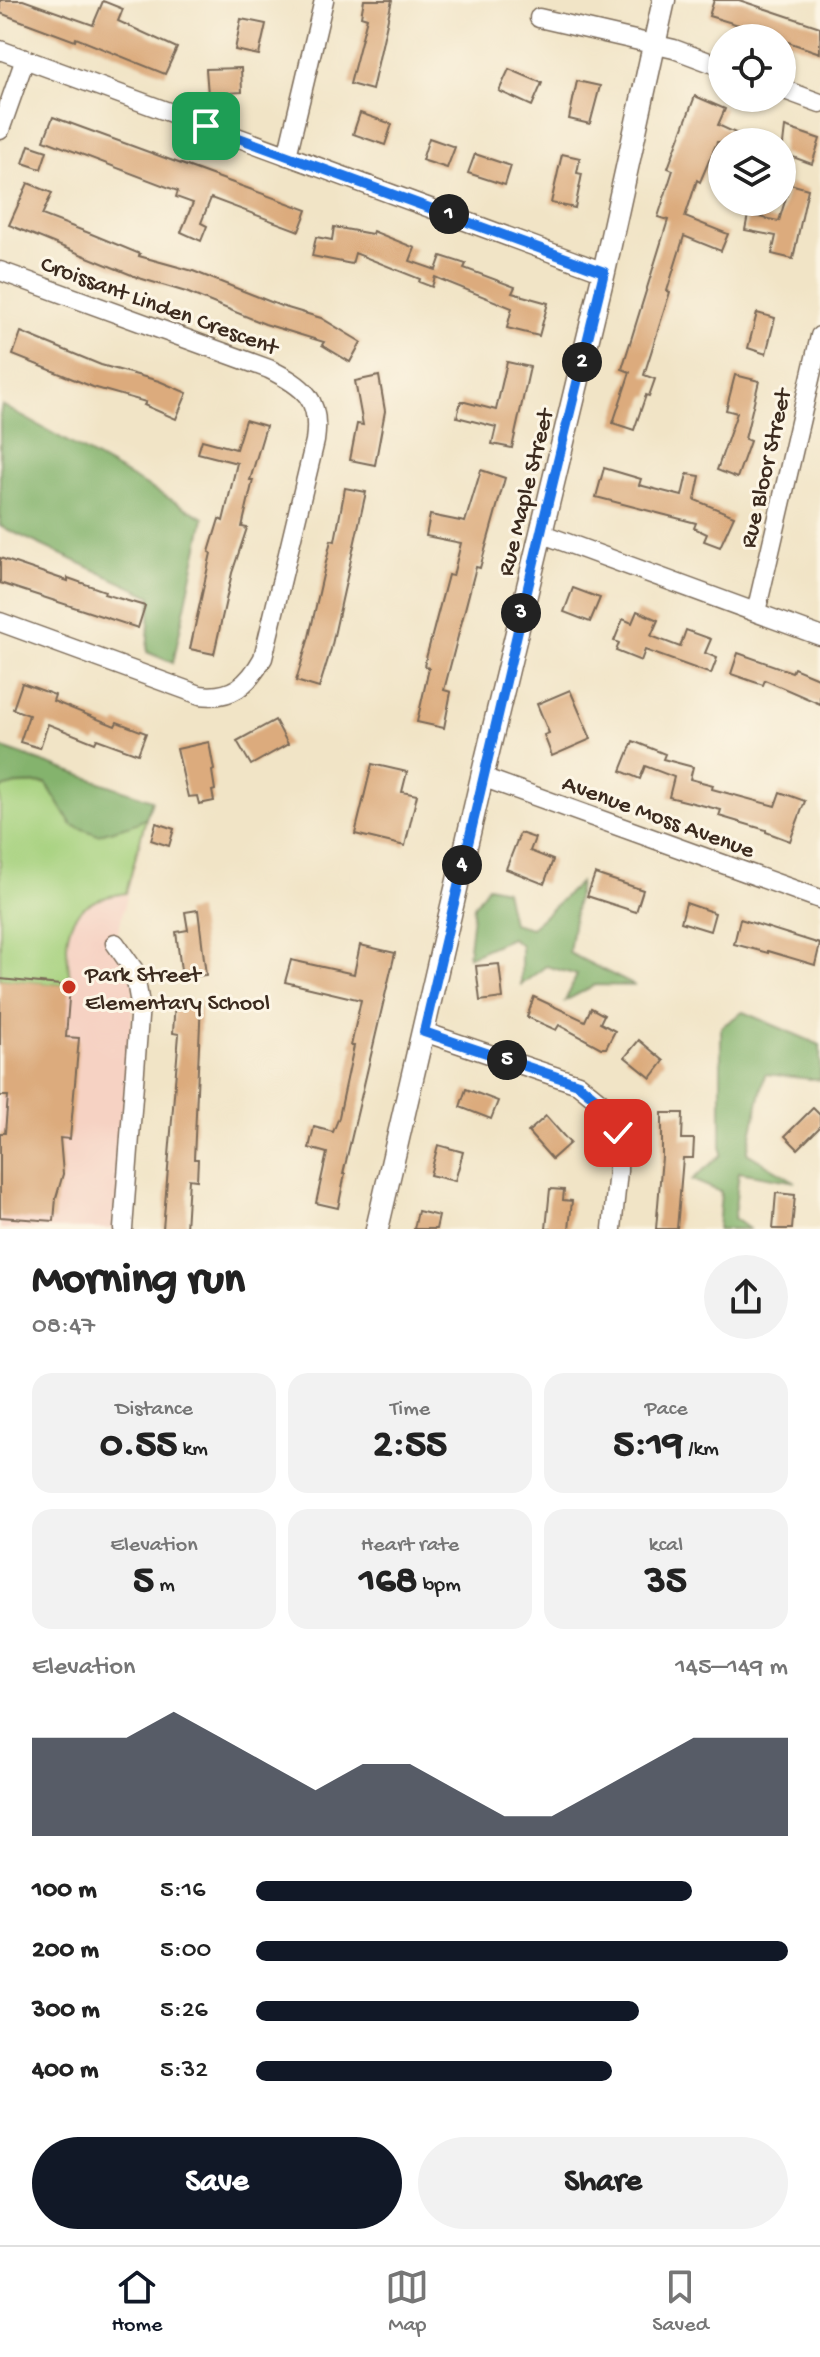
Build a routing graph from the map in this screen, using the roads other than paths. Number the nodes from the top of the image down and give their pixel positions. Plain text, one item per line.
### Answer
1 (324, 0) edge
2 (664, 0) edge
3 (539, 18) dead end
4 (653, 45) junction
5 (0, 50) edge
6 (25, 59) junction
7 (708, 62) edge
8 (796, 94) edge
9 (820, 103) edge
10 (0, 130) edge
11 (287, 156) junction
12 (0, 271) edge
13 (604, 272) junction
14 (820, 336) edge
15 (812, 403) edge
16 (540, 533) junction
17 (756, 612) junction
18 (0, 622) edge
19 (820, 636) edge
20 (482, 777) junction
21 (820, 899) edge
22 (115, 943) dead end
23 (424, 1032) junction
24 (123, 1229) edge
25 (377, 1229) edge
26 (612, 1229) edge

1 - 11 street
2 - 4 street, Rue Maple Street
3 - 4 street
4 - 7 street
4 - 13 street, Rue Maple Street
5 - 6 street
6 - 10 street
6 - 11 street
8 - 9 street
11 - 13 street
12 - 18 street, Croissant Linden Crescent
13 - 16 street, Rue Maple Street
14 - 15 street, Rue Bloor Street
15 - 17 street, Rue Bloor Street
16 - 17 street
16 - 20 street, Rue Maple Street
17 - 19 street
20 - 21 street, Avenue Moss Avenue
20 - 23 street, Rue Maple Street
22 - 24 street
23 - 25 street, Rue Maple Street
23 - 26 street

